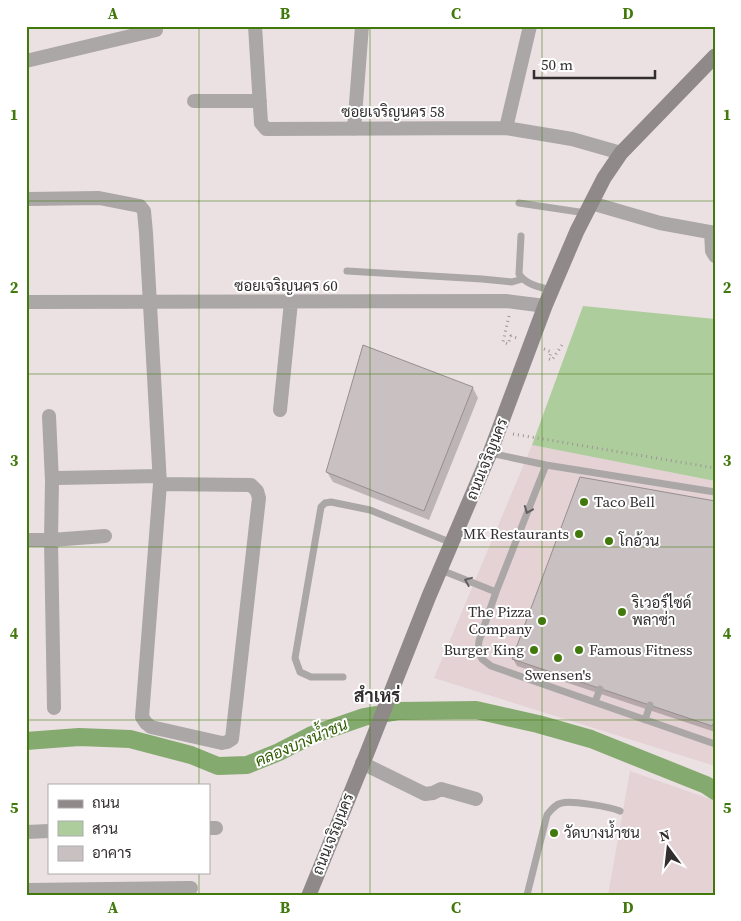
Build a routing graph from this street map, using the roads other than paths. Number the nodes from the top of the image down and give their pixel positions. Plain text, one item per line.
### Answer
1 (255, 26) edge
2 (362, 26) edge
3 (530, 26) edge
4 (156, 28) edge
5 (715, 56) edge
6 (26, 61) edge
7 (260, 100) junction
8 (194, 101) dead end
9 (506, 128) junction
10 (354, 129) junction
11 (621, 153) junction
12 (26, 199) edge
13 (520, 203) dead end
14 (589, 208) junction
15 (713, 233) edge
16 (522, 236) dead end
17 (715, 256) edge
18 (347, 271) dead end
19 (522, 279) junction
20 (552, 290) junction
21 (26, 302) edge
22 (149, 302) junction
23 (291, 302) junction
24 (545, 306) junction
25 (280, 410) dead end
26 (49, 416) dead end
27 (490, 453) junction
28 (546, 465) junction
29 (160, 480) junction
30 (52, 481) junction
31 (715, 492) edge
32 (105, 536) dead end
33 (26, 540) edge
34 (51, 540) junction
35 (452, 544) junction
36 (441, 570) junction
37 (496, 592) junction
38 (343, 677) dead end
39 (600, 689) dead end
40 (595, 702) junction
41 (650, 705) dead end
42 (54, 708) dead end
43 (645, 720) junction
44 (715, 744) edge
45 (365, 758) junction
46 (476, 799) dead end
47 (620, 810) dead end
48 (48, 831) edge
49 (26, 832) edge
50 (191, 888) dead end
51 (26, 890) edge
52 (309, 895) edge
53 (526, 895) edge

1 - 7 street, ซอยเจริญนคร 58
2 - 10 street
3 - 9 street
4 - 6 street
5 - 11 main road, ถนนเจริญนคร
7 - 8 street
7 - 10 street, ซอยเจริญนคร 58
9 - 10 street, ซอยเจริญนคร 58
9 - 11 street, ซอยเจริญนคร 58
11 - 14 main road, ถนนเจริญนคร
12 - 22 street
13 - 14 lane
14 - 15 street
14 - 20 main road, ถนนเจริญนคร
15 - 17 street
16 - 19 lane
18 - 19 lane
19 - 20 lane
20 - 24 main road, ถนนเจริญนคร
21 - 22 street, ซอยเจริญนคร 60
22 - 23 street, ซอยเจริญนคร 60
22 - 29 street
23 - 24 street, ซอยเจริญนคร 60
23 - 25 street
24 - 27 main road, ถนนเจริญนคร
26 - 30 street
27 - 28 lane
27 - 35 main road, ถนนเจริญนคร
28 - 31 lane
28 -> 37 lane
29 - 29 street
29 - 30 street
30 - 34 street
32 - 34 street
33 - 34 street
34 - 42 street
35 - 36 main road, ถนนเจริญนคร
35 - 38 lane
37 -> 36 lane
36 - 45 main road, ถนนเจริญนคร
37 - 40 lane
39 - 40 lane
40 - 43 lane
41 - 43 lane
43 - 44 lane
45 - 46 street
45 - 52 main road, ถนนเจริญนคร
47 - 53 lane
48 - 49 street
50 - 51 street

